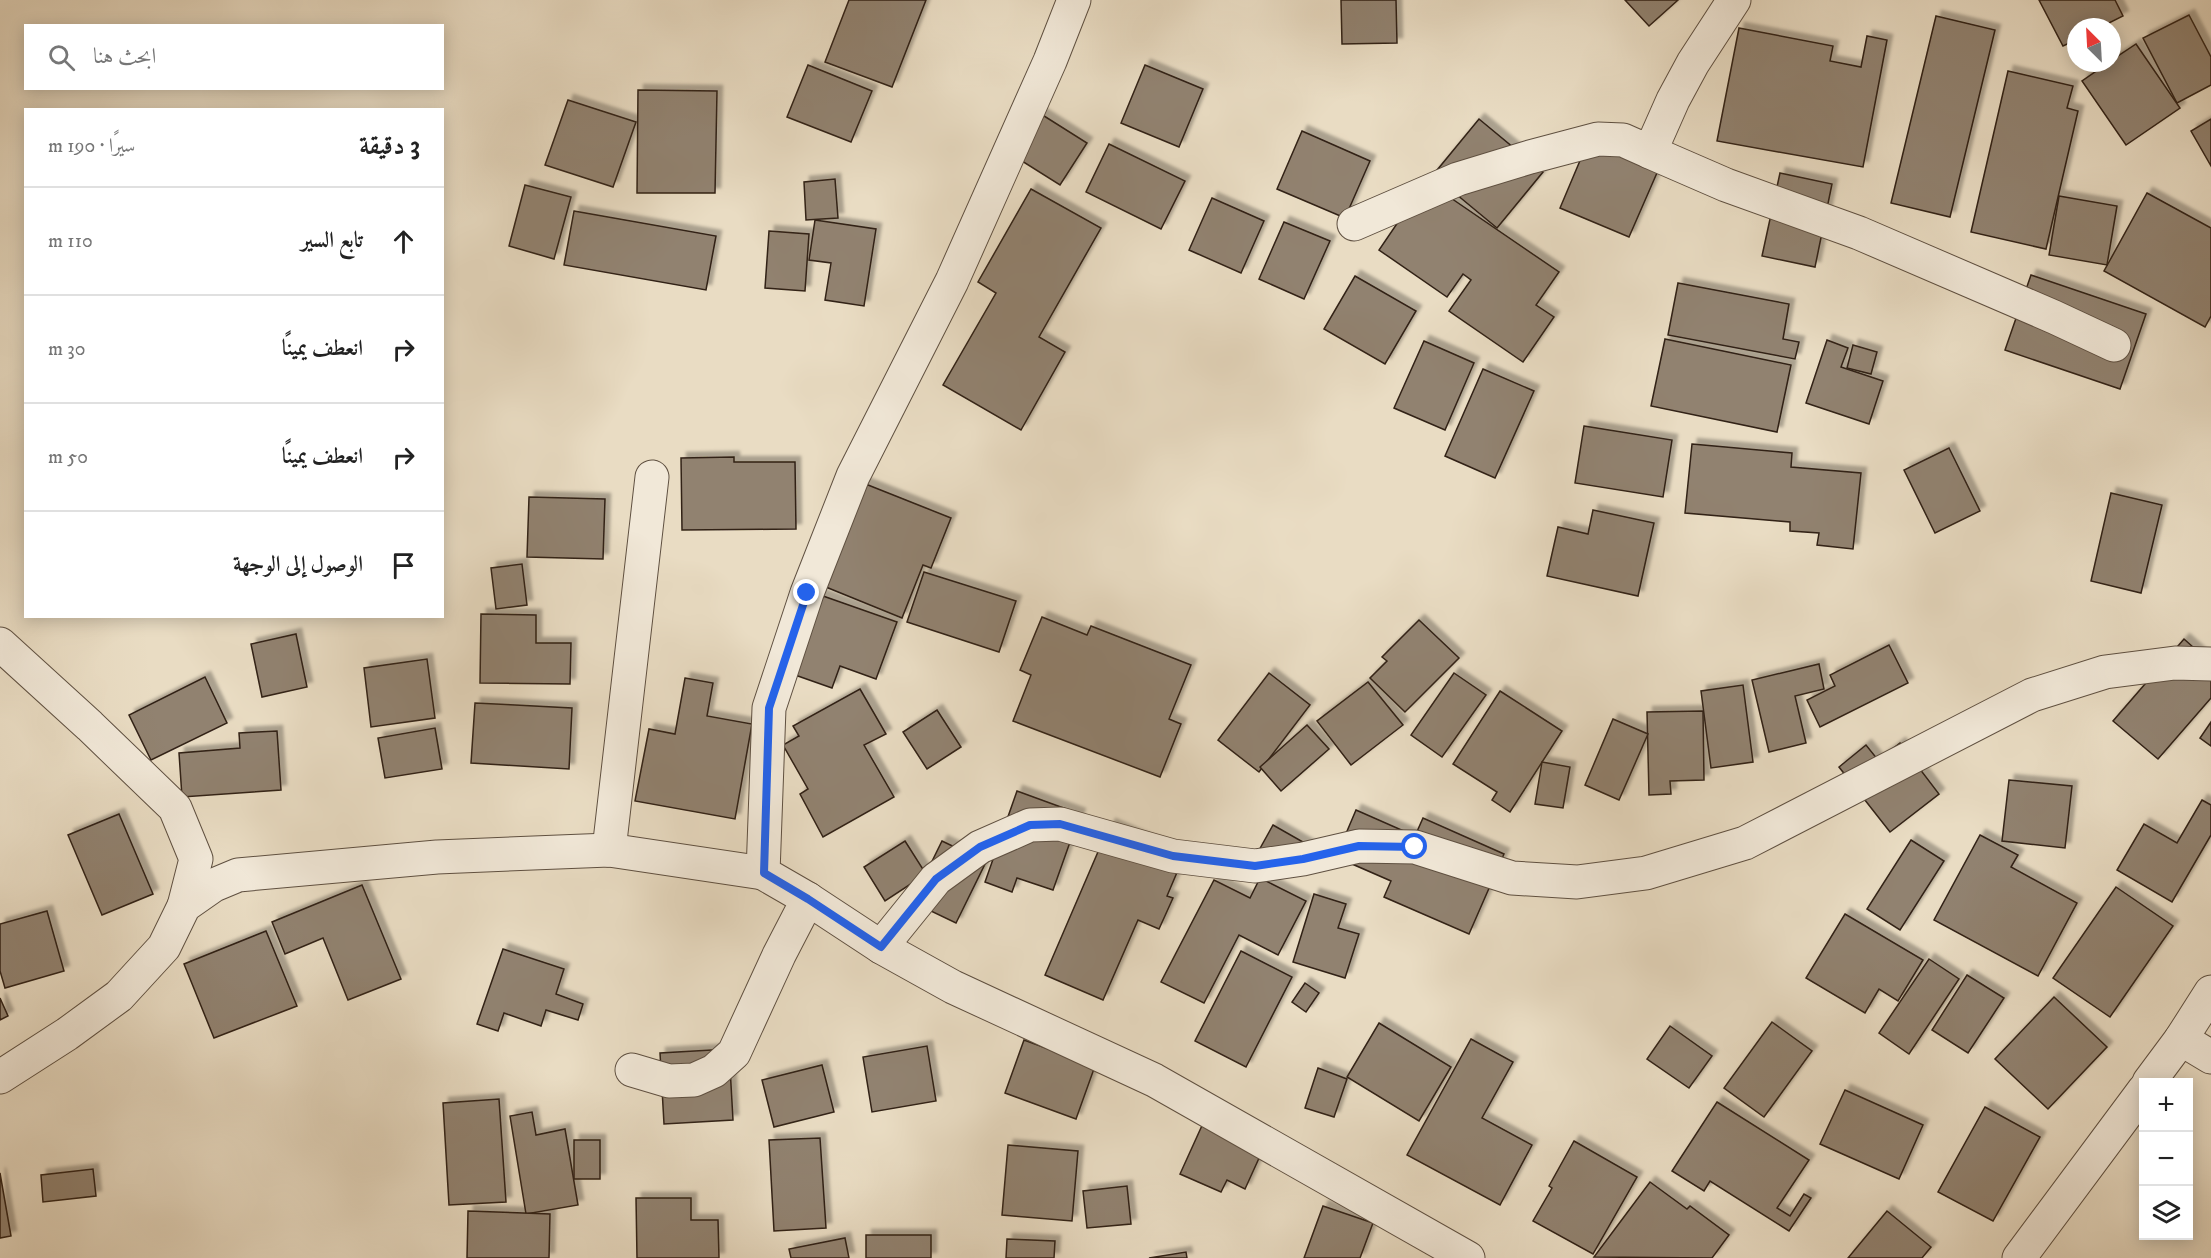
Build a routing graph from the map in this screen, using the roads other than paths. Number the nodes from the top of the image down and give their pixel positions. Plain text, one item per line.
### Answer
1 (1074, 0) edge
2 (1734, 0) edge
3 (1650, 152) junction
4 (1354, 224) dead end
5 (2114, 345) dead end
6 (652, 477) dead end
7 (0, 644) edge
8 (2211, 664) edge
9 (609, 850) junction
10 (764, 873) junction
11 (808, 899) junction
12 (184, 906) junction
13 (881, 947) junction
14 (2211, 992) edge
15 (2181, 1039) junction
16 (2211, 1057) edge
17 (632, 1070) dead end
18 (0, 1077) edge
19 (2153, 1078) edge
20 (2139, 1097) edge
21 (1468, 1258) edge
22 (2019, 1258) edge

1 - 10 street
2 - 3 street
3 - 4 street
3 - 5 street
6 - 9 street
7 - 12 street
8 - 13 street
9 - 10 street
9 - 12 street
10 - 11 street
11 - 13 street
11 - 17 street
12 - 18 street
13 - 21 street
14 - 15 street
15 - 16 street
15 - 19 street
20 - 22 street

